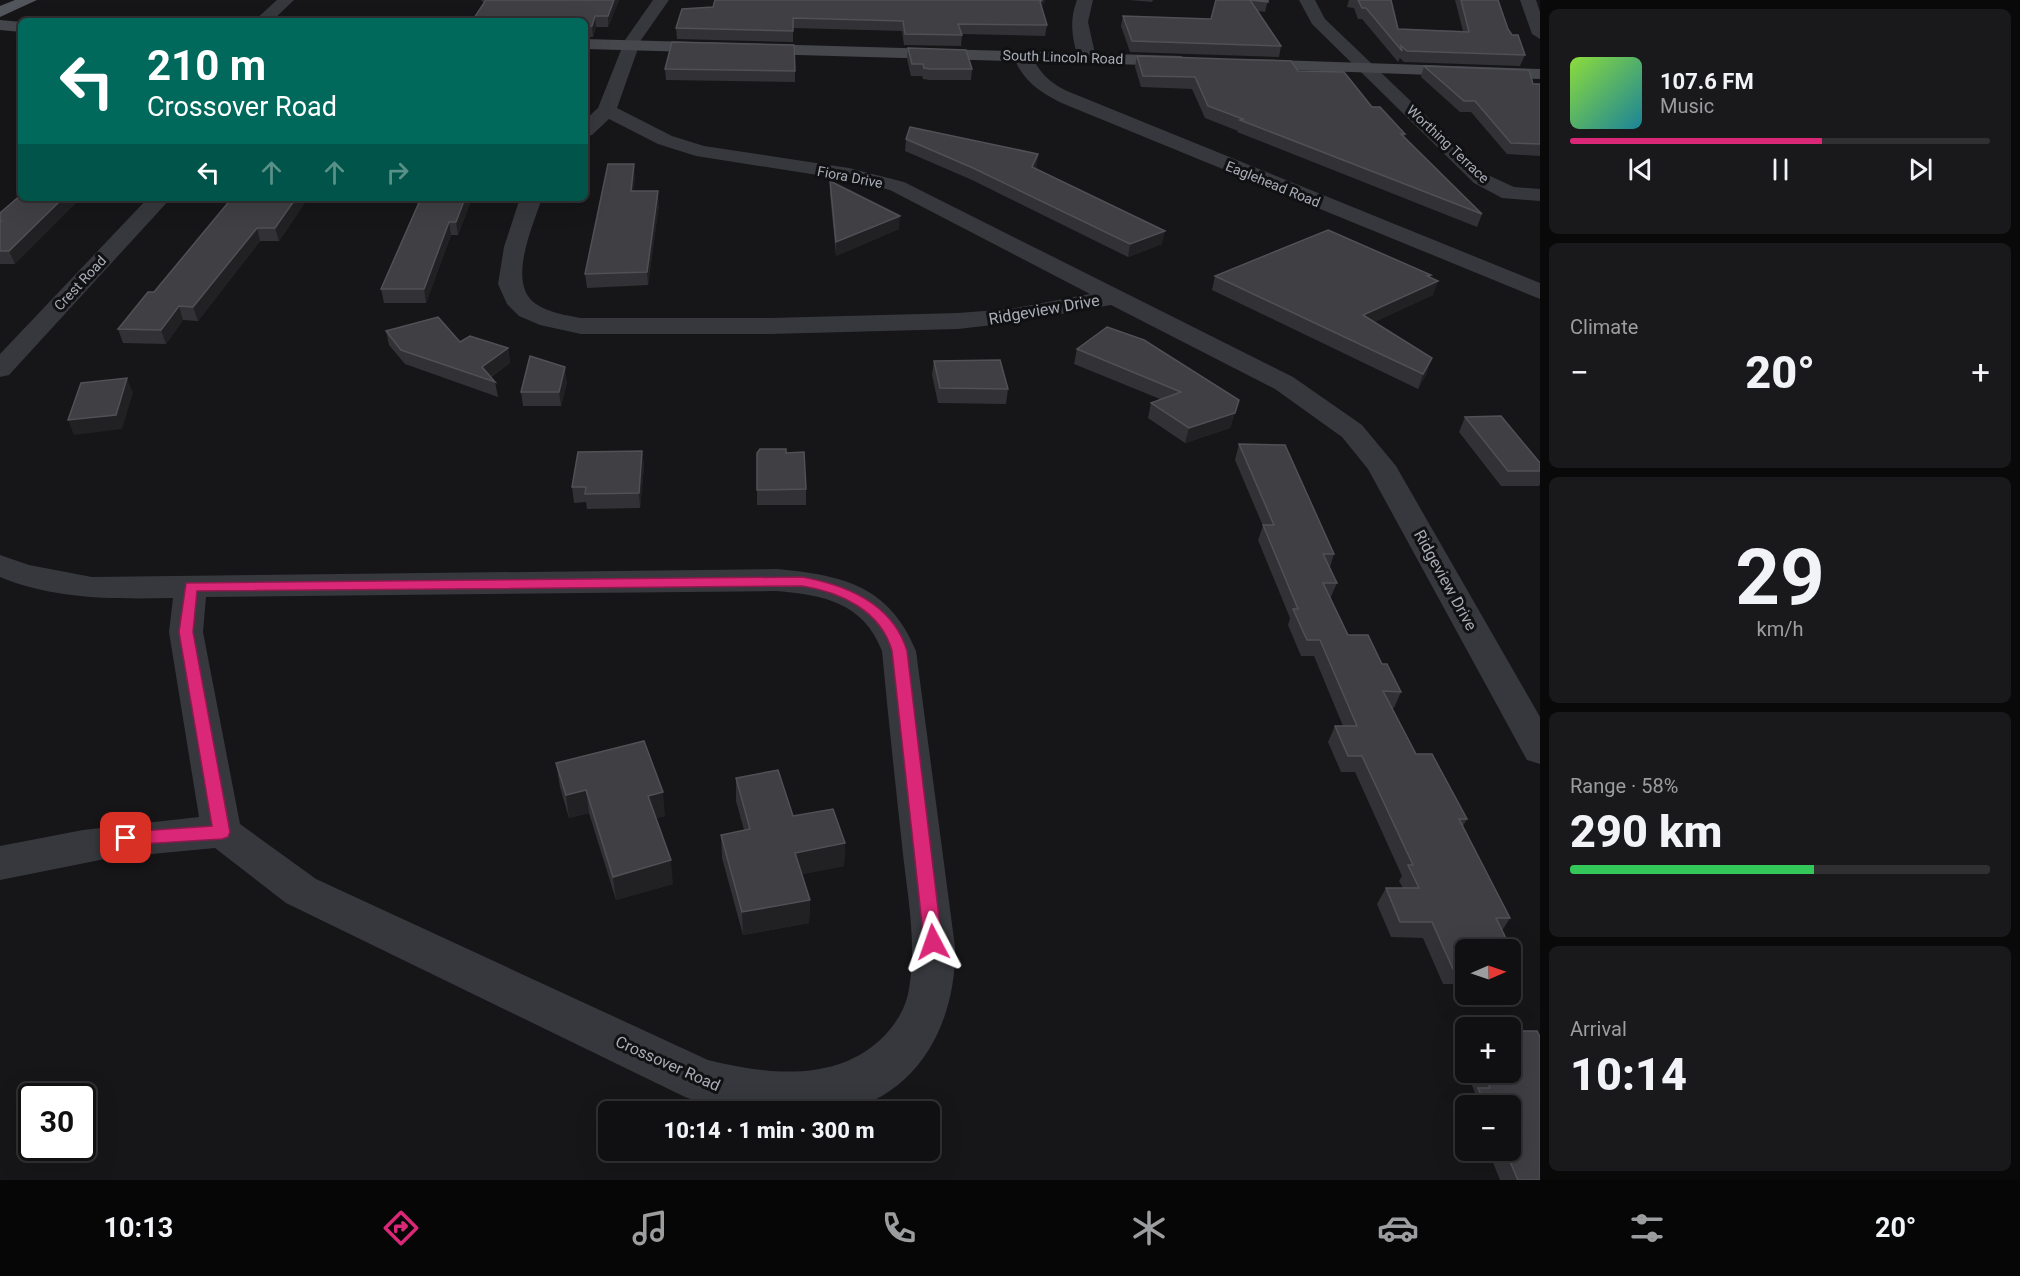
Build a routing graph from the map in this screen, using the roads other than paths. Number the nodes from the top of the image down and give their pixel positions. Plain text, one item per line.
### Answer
1 (29, 0) edge
2 (286, 0) edge
3 (661, 0) edge
4 (1085, 0) edge
5 (1307, 0) edge
6 (1528, 0) edge
7 (0, 12) edge
8 (265, 18) edge
9 (0, 25) edge
10 (18, 27) edge
11 (1540, 34) edge
12 (588, 44) edge
13 (630, 45) junction
14 (1022, 56) junction
15 (1087, 58) junction
16 (1204, 62) edge
17 (1228, 63) edge
18 (1369, 68) junction
19 (1540, 74) edge
20 (607, 110) junction
21 (588, 128) edge
22 (1540, 195) edge
23 (157, 201) edge
24 (530, 201) edge
25 (1540, 292) edge
26 (1114, 297) junction
27 (0, 369) edge
28 (0, 565) edge
29 (191, 586) junction
30 (1540, 750) edge
31 (222, 832) junction
32 (0, 863) edge

1 - 7 main road
2 - 8 street
3 - 13 street
4 - 15 street
5 - 18 street, Worthing Terrace
6 - 11 street
9 - 10 street
12 - 13 street, South Lincoln Road
13 - 14 street, South Lincoln Road
13 - 20 street
14 - 15 street, South Lincoln Road
14 - 25 street, Eaglehead Road
15 - 16 street, South Lincoln Road
17 - 18 street
18 - 19 street
18 - 22 street, Worthing Terrace
20 - 21 street
20 - 26 street, Fiora Drive
23 - 27 street, Crest Road
24 - 26 street, Ridgeview Drive
26 - 30 street, Ridgeview Drive
28 - 29 street, Crossover Road
29 - 31 street
29 - 31 street, Crossover Road
31 - 32 street

